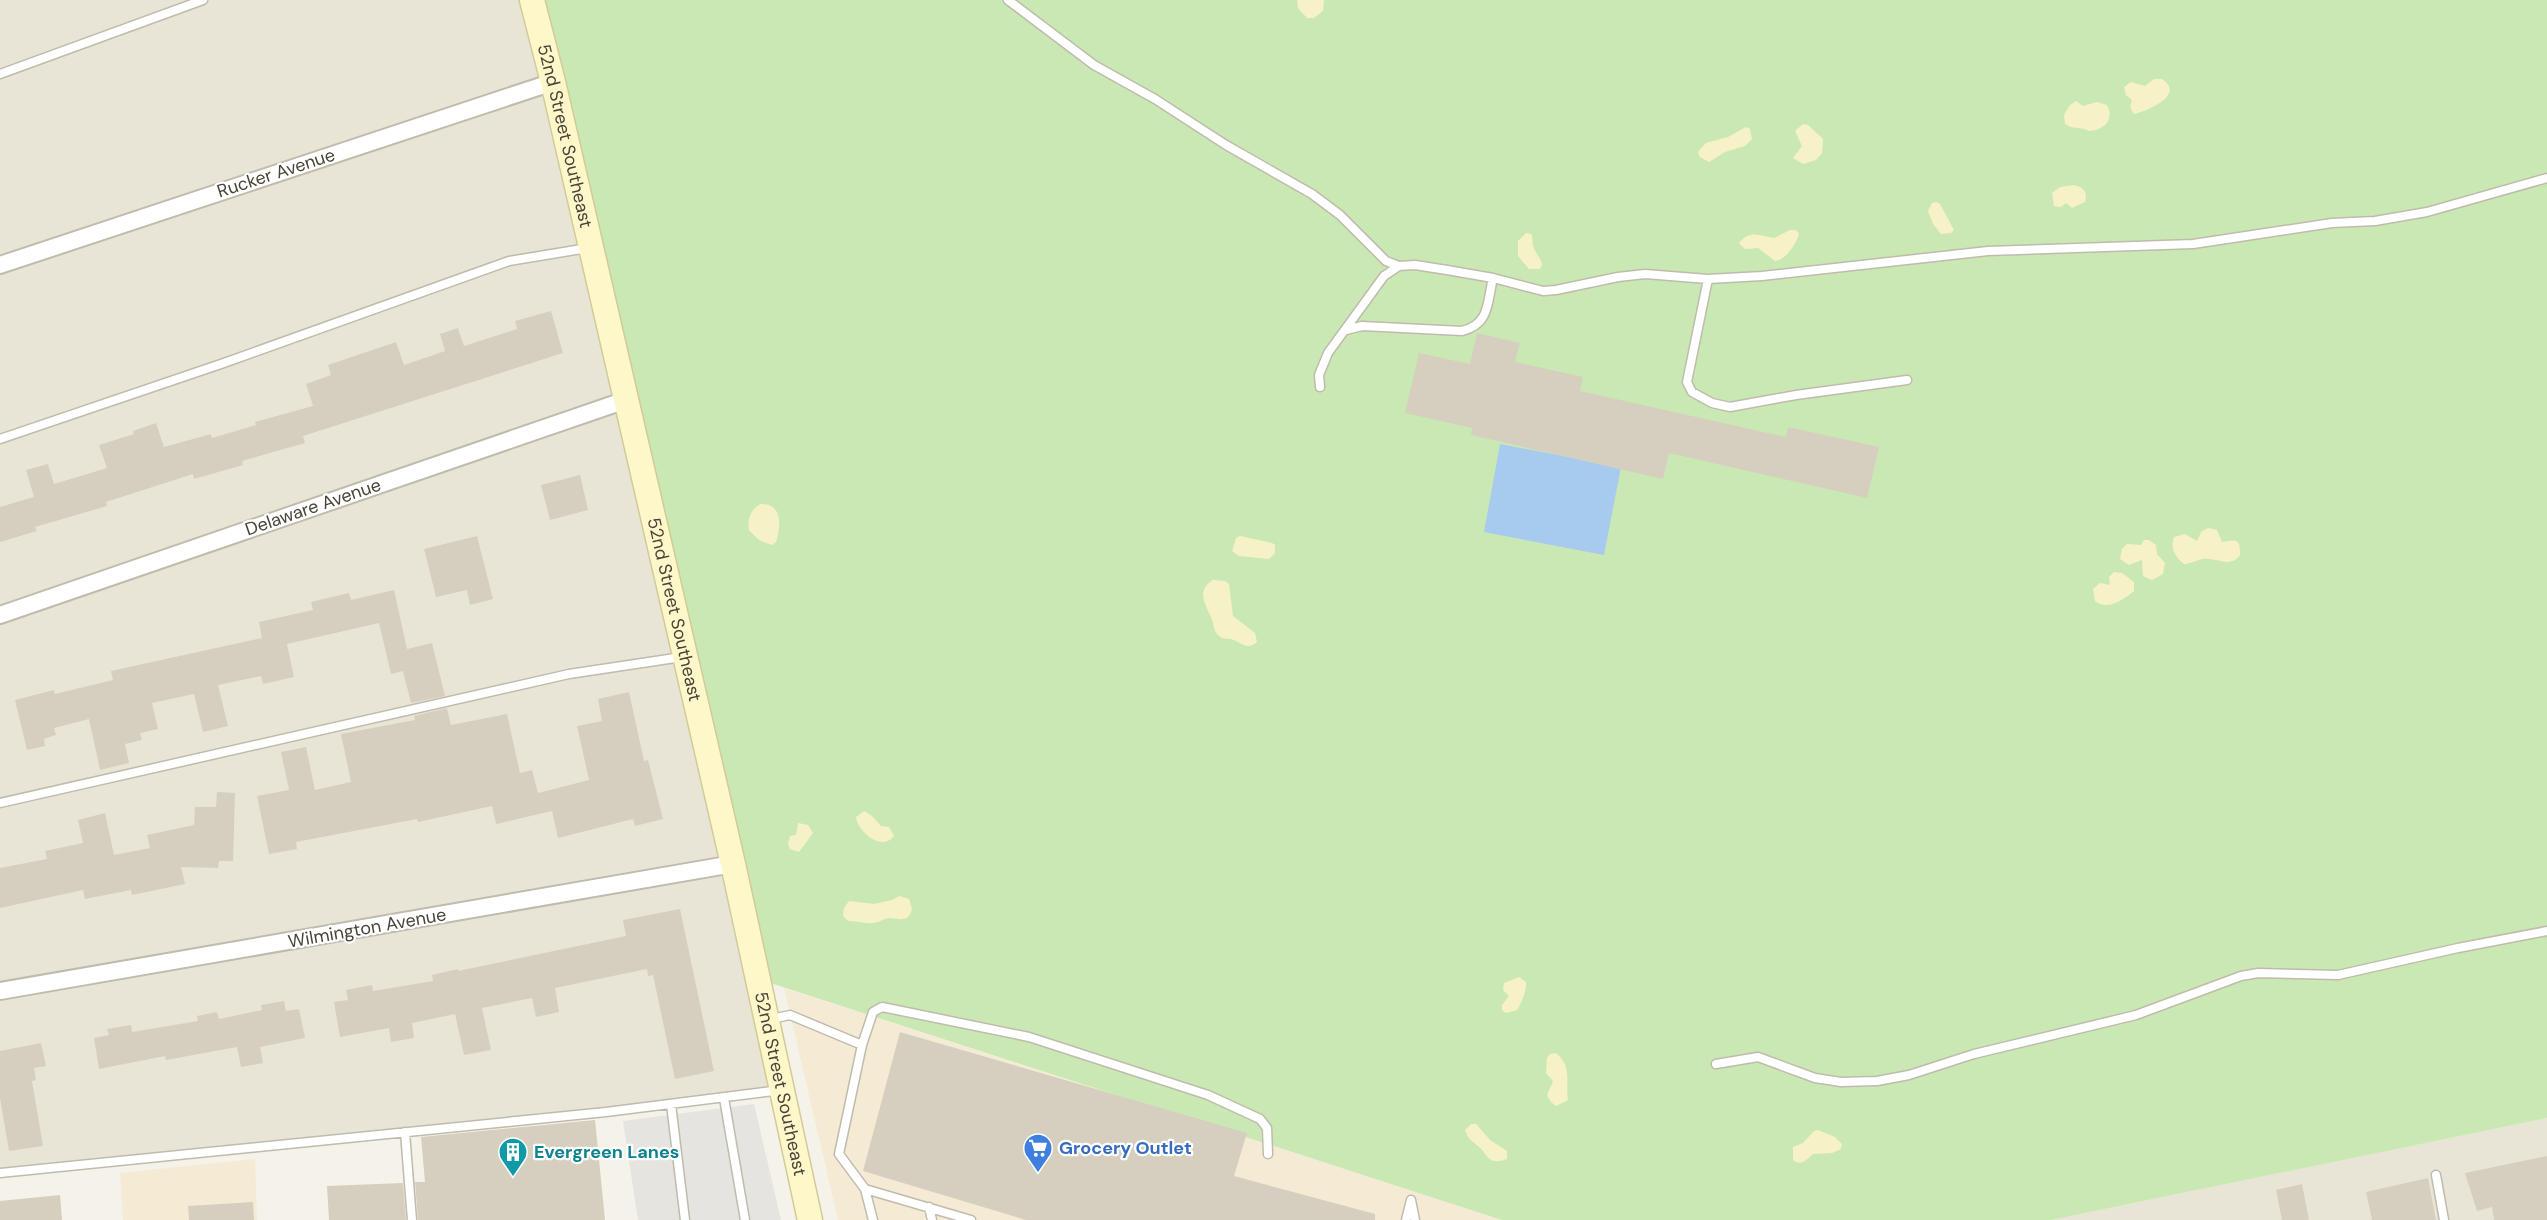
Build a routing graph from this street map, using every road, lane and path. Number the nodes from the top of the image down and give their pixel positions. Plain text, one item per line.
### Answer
1 (203, 0) edge
2 (532, 0) edge
3 (1008, 0) edge
4 (0, 74) edge
5 (553, 81) junction
6 (2547, 178) edge
7 (591, 248) junction
8 (0, 265) edge
9 (1399, 266) junction
10 (1493, 278) junction
11 (1708, 279) junction
12 (1346, 330) junction
13 (1907, 381) dead end
14 (1320, 387) dead end
15 (626, 400) junction
16 (0, 439) edge
17 (0, 615) edge
18 (685, 656) junction
19 (0, 803) edge
20 (733, 864) junction
21 (2547, 931) edge
22 (0, 992) edge
23 (767, 1021) junction
24 (862, 1045) junction
25 (1716, 1064) dead end
26 (782, 1090) junction
27 (724, 1098) junction
28 (671, 1104) junction
29 (405, 1132) junction
30 (1268, 1154) dead end
31 (0, 1173) edge
32 (2436, 1175) dead end
33 (865, 1189) junction
34 (929, 1207) junction
35 (412, 1220) edge
36 (685, 1220) edge
37 (745, 1220) edge
38 (810, 1220) edge
39 (873, 1220) edge
40 (932, 1220) edge
41 (971, 1220) edge
42 (1406, 1220) edge
43 (1415, 1220) edge
44 (2444, 1220) edge

1 - 4 lane
2 - 5 street, 52nd Street Southeast
3 - 9 lane
5 - 7 street, 52nd Street Southeast
5 - 8 street, Rucker Avenue
6 - 11 lane
7 - 15 street, 52nd Street Southeast
7 - 16 lane
9 - 10 lane
9 - 12 lane
10 - 11 lane
10 - 12 lane
11 - 13 lane
12 - 14 lane
15 - 17 street, Delaware Avenue
15 - 18 street, 52nd Street Southeast
18 - 19 lane
18 - 20 street, 52nd Street Southeast
20 - 22 street, Wilmington Avenue
20 - 23 street, 52nd Street Southeast
21 - 25 lane
23 - 24 lane
23 - 26 street, 52nd Street Southeast
24 - 30 lane
24 - 33 lane
26 - 27 lane
26 - 38 street, 52nd Street Southeast
27 - 28 lane
27 - 37 lane
28 - 29 lane
28 - 36 lane
29 - 31 lane
29 - 35 lane
32 - 44 lane
33 - 34 lane
33 - 39 lane
34 - 40 lane
34 - 41 lane
42 - 43 lane

